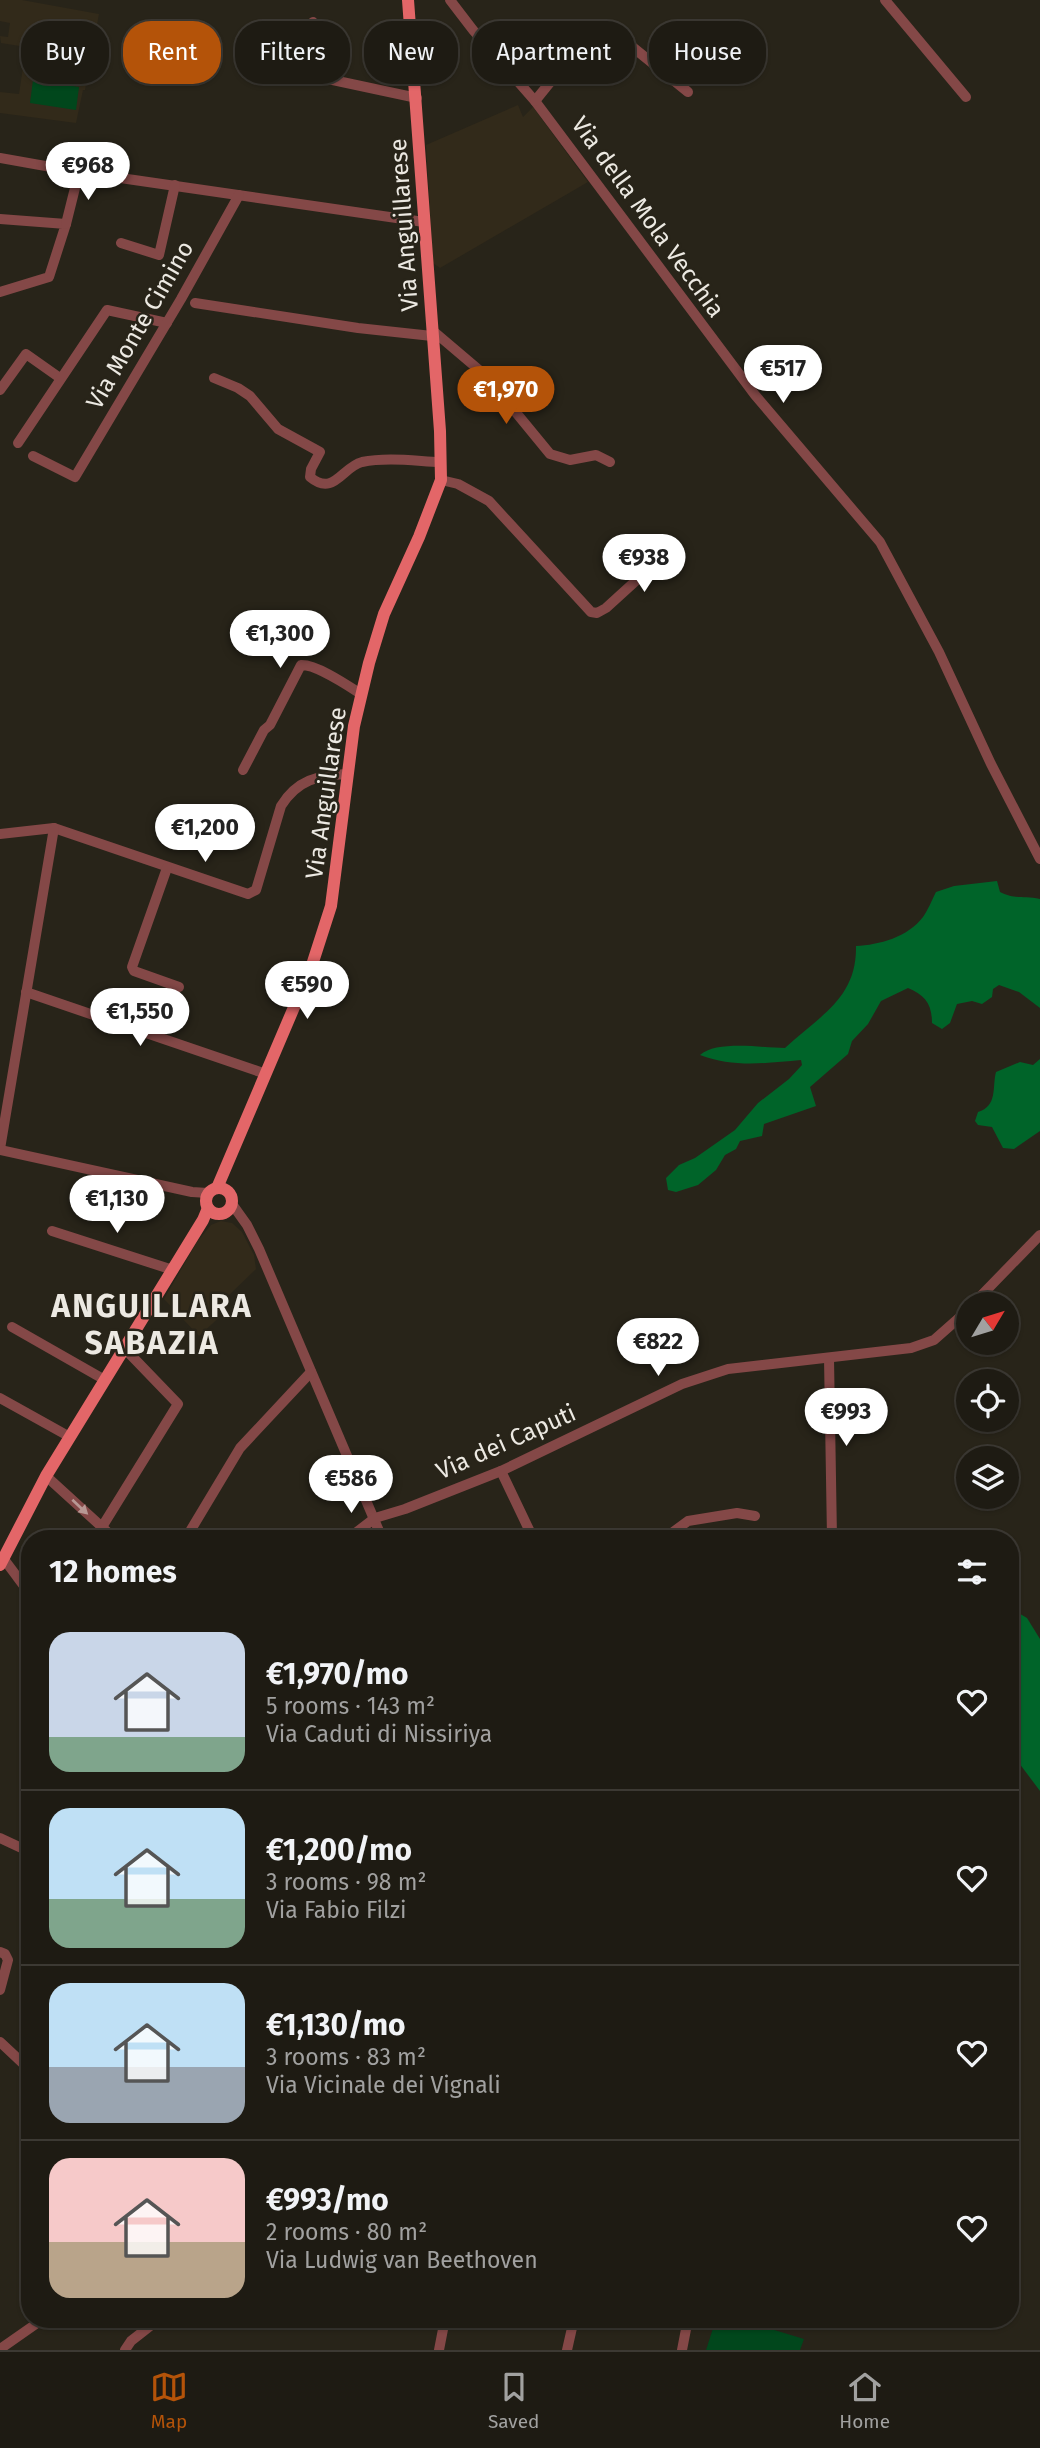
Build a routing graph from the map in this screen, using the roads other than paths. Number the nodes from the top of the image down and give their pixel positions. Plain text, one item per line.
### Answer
1 (408, 0) edge
2 (450, 0) edge
3 (886, 0) edge
4 (350, 84) edge
5 (688, 92) dead end
6 (965, 97) dead end
7 (417, 98) junction
8 (535, 102) junction
9 (0, 158) edge
10 (79, 172) junction
11 (175, 185) junction
12 (239, 195) junction
13 (1, 222) edge
14 (424, 222) junction
15 (66, 224) junction
16 (121, 243) dead end
17 (0, 292) edge
18 (195, 303) dead end
19 (167, 323) junction
20 (432, 333) junction
21 (60, 378) junction
22 (214, 378) dead end
23 (0, 390) edge
24 (18, 443) dead end
25 (33, 456) dead end
26 (440, 462) junction
27 (610, 462) dead end
28 (441, 480) junction
29 (673, 547) dead end
30 (362, 694) junction
31 (243, 770) dead end
32 (347, 774) junction
33 (54, 828) junction
34 (0, 834) edge
35 (1040, 859) edge
36 (167, 868) junction
37 (179, 987) dead end
38 (26, 992) junction
39 (266, 1074) junction
40 (0, 1149) edge
41 (219, 1205) junction
42 (52, 1231) dead end
43 (1040, 1235) edge
44 (173, 1270) junction
45 (985, 1292) edge
46 (956, 1321) edge
47 (12, 1327) dead end
48 (125, 1349) junction
49 (829, 1358) junction
50 (312, 1372) junction
51 (105, 1380) junction
52 (0, 1398) edge
53 (70, 1437) junction
54 (501, 1471) junction
55 (46, 1476) junction
56 (755, 1516) dead end
57 (374, 1518) junction
58 (102, 1527) junction
59 (105, 1530) edge
60 (191, 1530) edge
61 (359, 1530) edge
62 (379, 1530) edge
63 (529, 1530) edge
64 (676, 1530) edge
65 (832, 1530) edge
66 (2, 1562) edge
67 (21, 1584) edge
68 (0, 1838) edge
69 (21, 1848) edge
70 (0, 1952) edge
71 (0, 1990) edge
72 (0, 2042) edge
73 (21, 2062) edge
74 (30, 2328) edge
75 (148, 2328) edge
76 (443, 2328) edge
77 (572, 2328) edge
78 (686, 2328) edge
79 (0, 2349) edge
80 (125, 2350) edge
81 (439, 2350) edge
82 (567, 2350) edge
83 (682, 2350) edge

1 - 7 main road, Via Anguillarese
2 - 8 street, Via della Mola Vecchia
3 - 6 street
4 - 7 street
5 - 8 street
7 - 14 main road, Via Anguillarese
8 - 35 street, Via della Mola Vecchia
9 - 10 street
10 - 11 street
10 - 15 street
11 - 12 street
11 - 16 street
12 - 14 street
12 - 19 street, Via Monte Cimino
13 - 15 street
14 - 20 main road, Via Anguillarese
15 - 17 street
18 - 20 street
19 - 21 street
19 - 25 street, Via Monte Cimino
20 - 26 main road, Via Anguillarese
20 - 27 street
21 - 23 street
21 - 24 street
22 - 26 street
26 - 28 main road, Via Anguillarese
28 - 29 street
28 - 30 main road, Via Anguillarese
30 - 31 street
30 - 32 main road, Via Anguillarese
32 - 36 street
32 - 39 main road, Via Anguillarese
33 - 34 street
33 - 36 street
33 - 38 street
36 - 37 street
38 - 39 street
38 - 40 street
39 - 41 main road, Via Anguillarese
40 - 41 street
41 - 44 main road, Via Anguillarese
41 - 50 street
42 - 44 street
43 - 45 street
44 - 48 main road, Via Anguillarese
46 - 49 street, Via dei Caputi
47 - 51 street
48 - 51 main road, Via Anguillarese
48 - 58 street
49 - 54 street, Via dei Caputi
49 - 65 street
50 - 57 street
50 - 60 street
51 - 53 main road, Via Anguillarese
52 - 53 street
53 - 55 main road, Via Anguillarese
54 - 57 street, Via dei Caputi
54 - 63 street
55 -> 58 street
55 - 66 main road, Via Anguillarese
56 - 64 street
57 - 61 street
57 - 62 street
58 - 59 street
66 - 67 street
68 - 69 street
70 - 71 street
72 - 73 street
74 - 79 street
75 - 80 street
76 - 81 street
77 - 82 street
78 - 83 street

